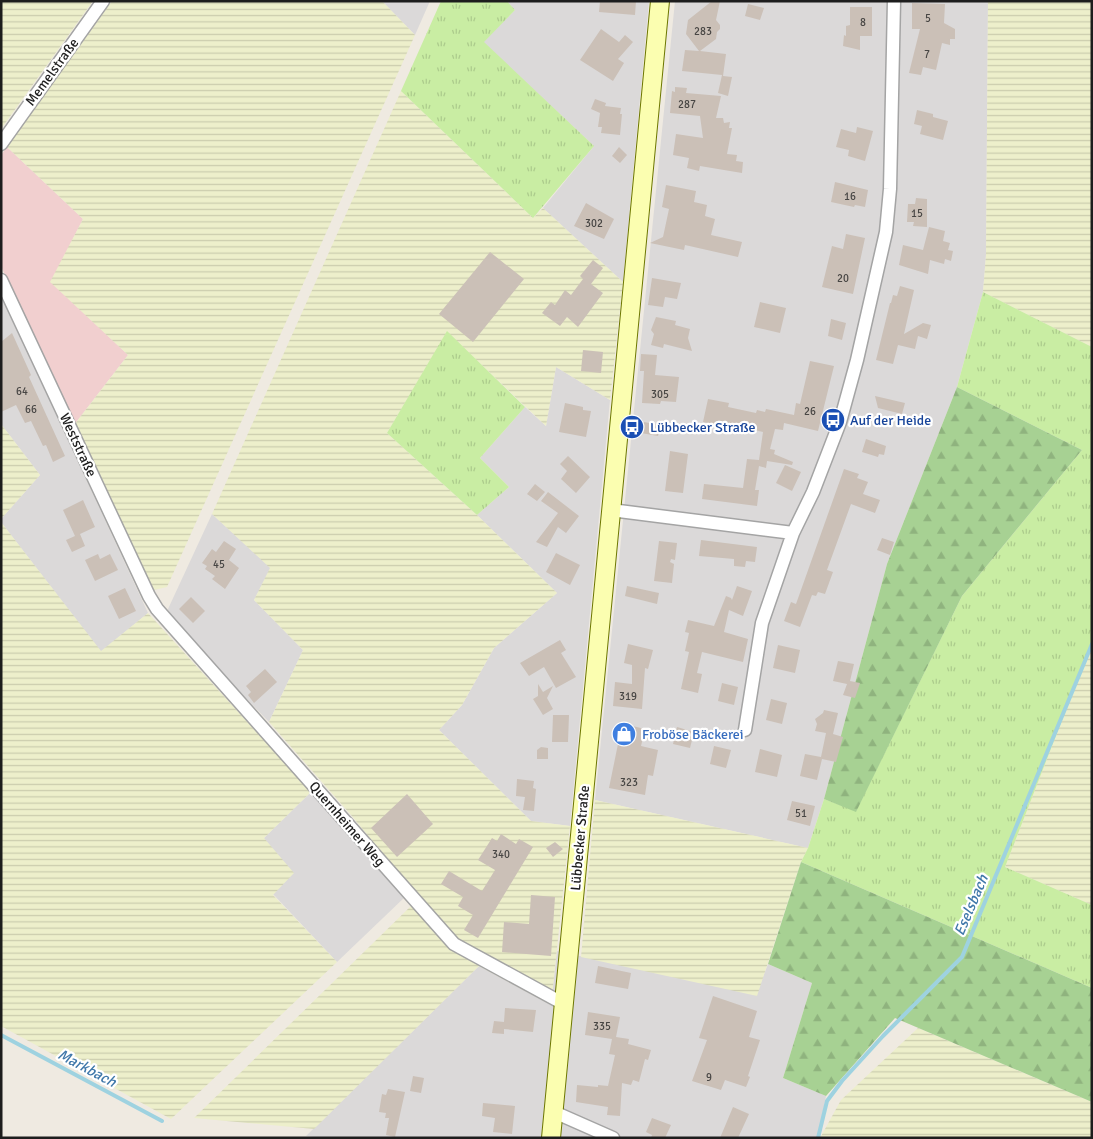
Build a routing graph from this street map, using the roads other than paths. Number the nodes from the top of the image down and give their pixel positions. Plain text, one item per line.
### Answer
1 (103, 1) edge
2 (660, 1) edge
3 (894, 1) edge
4 (1, 144) edge
5 (1, 280) edge
6 (611, 510) junction
7 (793, 533) junction
8 (157, 609) joint
9 (745, 730) dead end
10 (564, 1004) junction
11 (554, 1112) junction
12 (551, 1138) edge
13 (613, 1138) edge

1 - 4 street, Memelstraße
2 - 6 main road, Lübbecker Straße
3 - 7 street
5 - 8 street, Weststraße
6 - 7 street
6 - 10 main road, Lübbecker Straße
7 - 9 street
8 - 10 street, Quernheimer Weg
10 - 11 main road, Lübbecker Straße
11 - 12 main road, Lübbecker Straße
11 - 13 street

